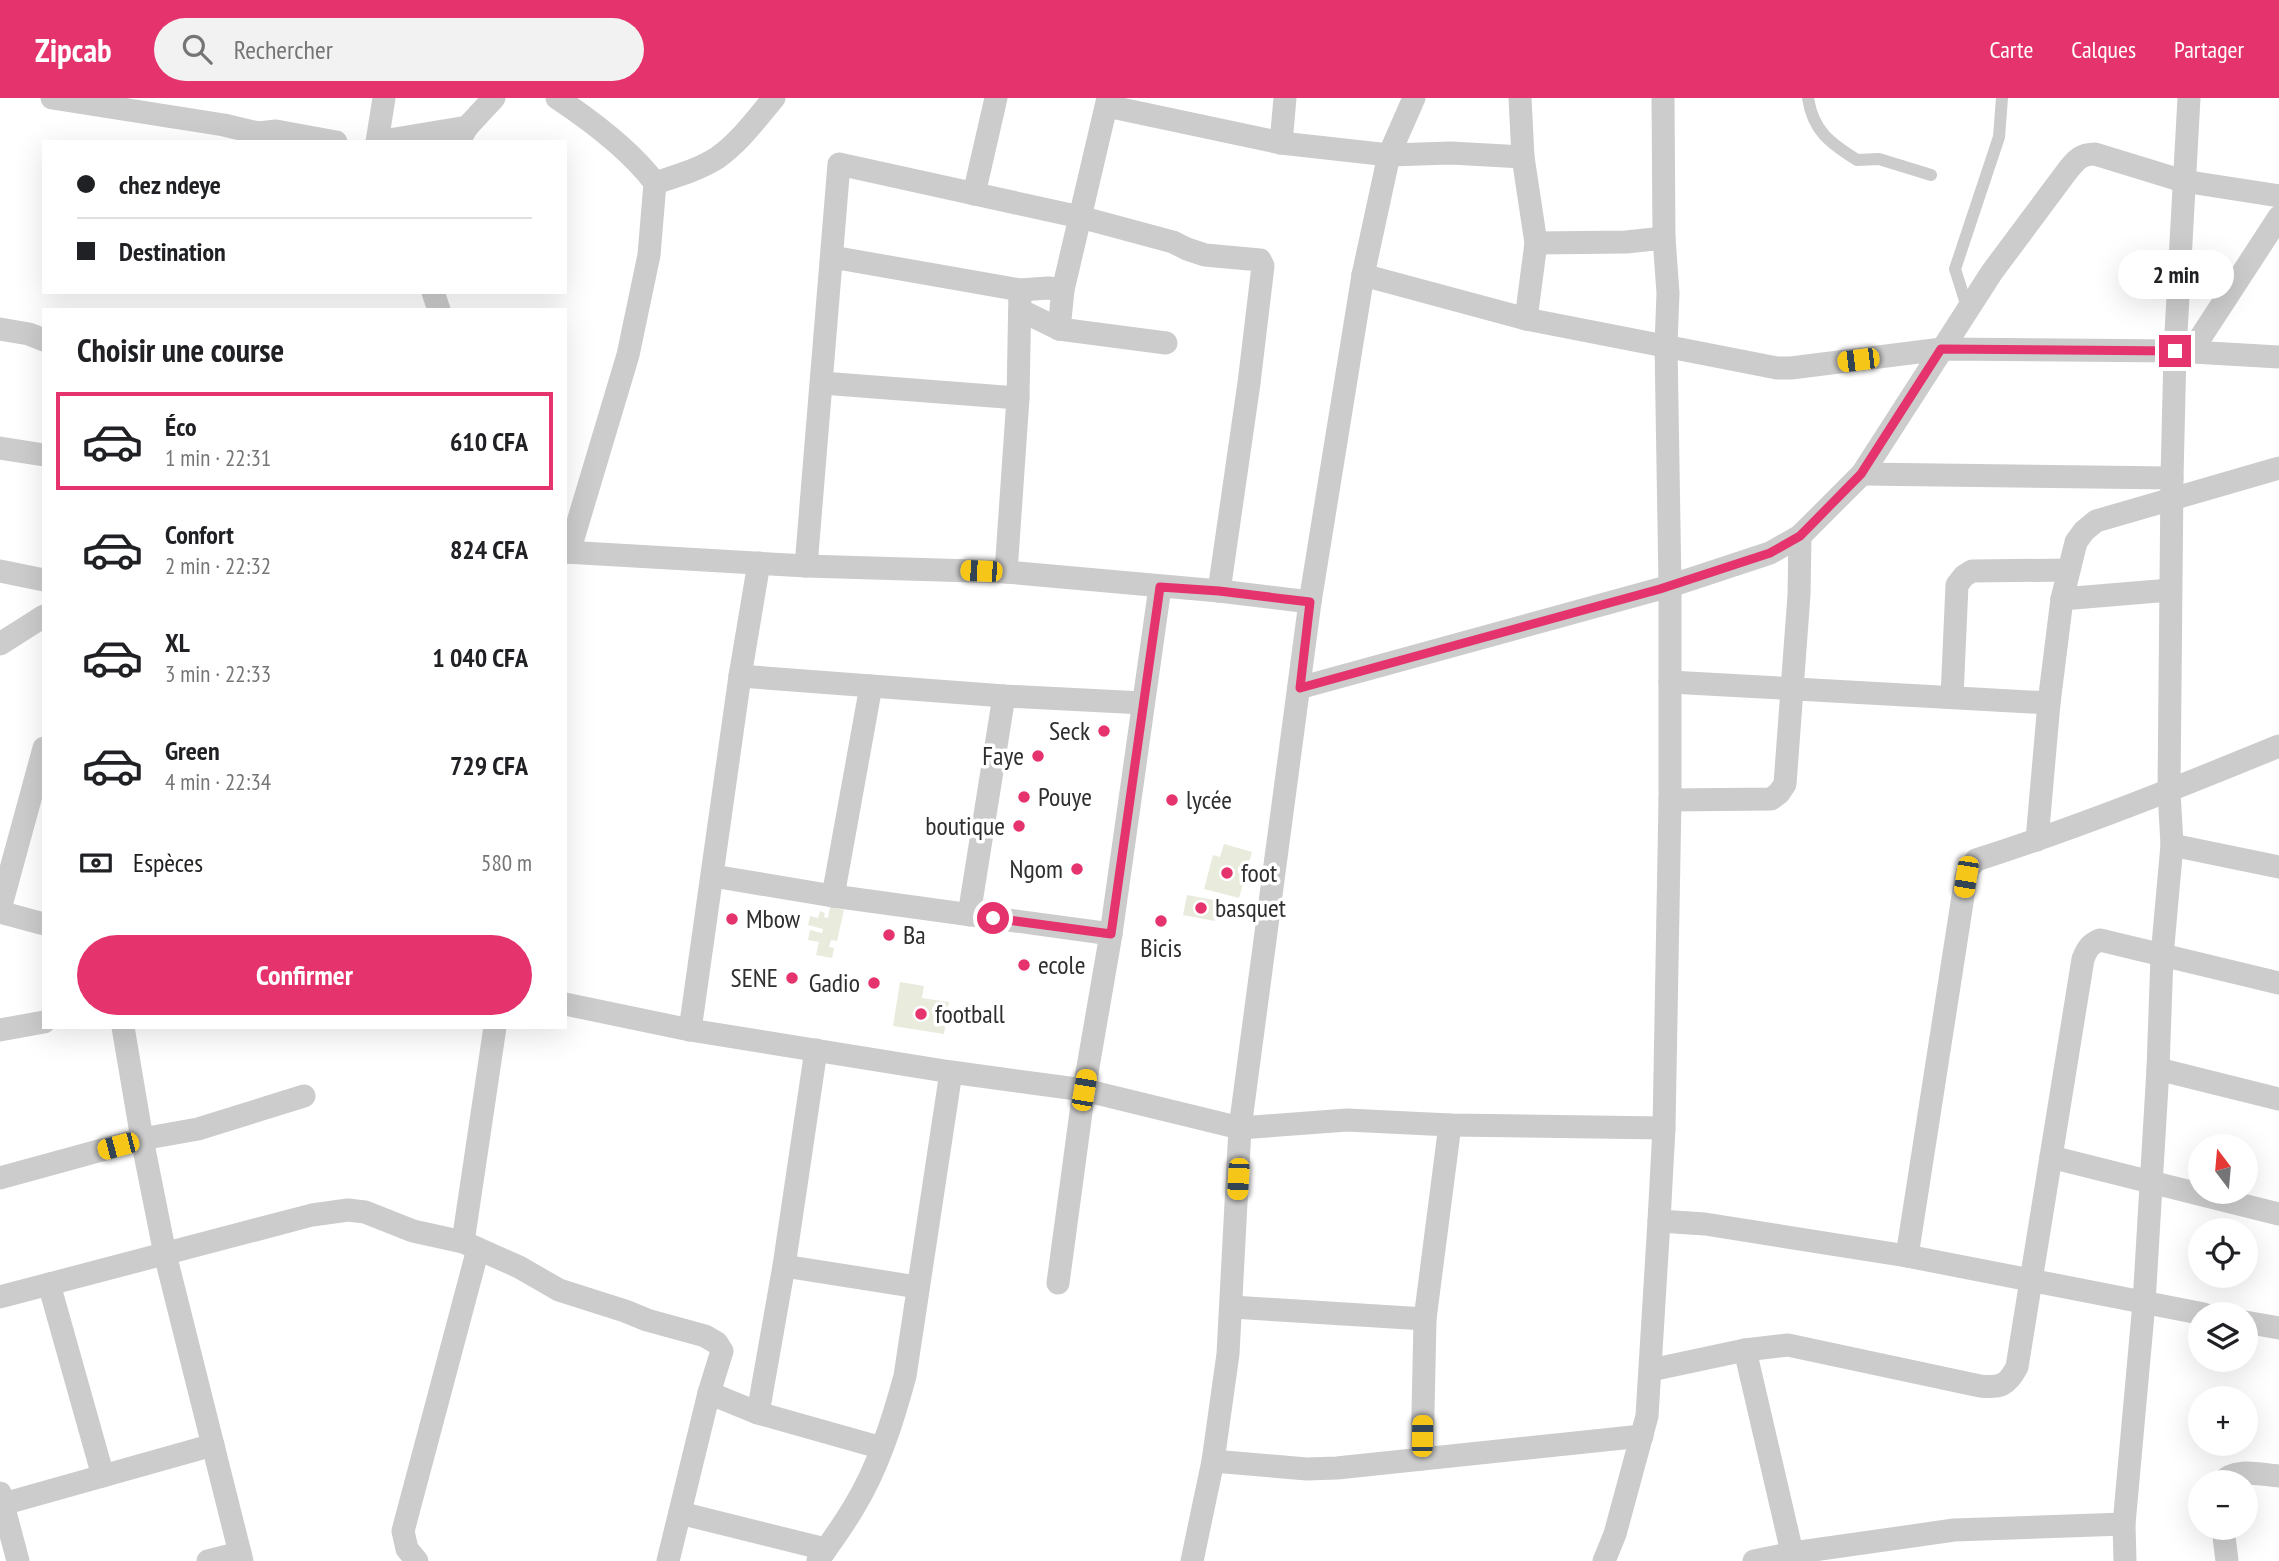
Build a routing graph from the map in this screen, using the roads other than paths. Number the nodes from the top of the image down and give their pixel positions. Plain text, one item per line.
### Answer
1 (52, 98) edge
2 (384, 98) edge
3 (494, 98) edge
4 (556, 98) edge
5 (774, 98) edge
6 (996, 98) edge
7 (1285, 98) edge
8 (1414, 98) edge
9 (1520, 98) edge
10 (1663, 98) edge
11 (1808, 98) edge
12 (2002, 98) edge
13 (2189, 98) edge
14 (1107, 102) edge
15 (463, 134) edge
16 (325, 140) edge
17 (377, 140) edge
18 (398, 140) edge
19 (1281, 143) junction
20 (1388, 155) junction
21 (1523, 157) junction
22 (1931, 175) dead end
23 (2183, 181) junction
24 (655, 183) junction
25 (974, 194) junction
26 (2279, 197) edge
27 (1080, 217) junction
28 (2279, 217) edge
29 (1664, 238) junction
30 (1536, 243) junction
31 (832, 257) junction
32 (1363, 275) junction
33 (1063, 290) junction
34 (1020, 300) junction
35 (1968, 310) junction
36 (1525, 319) junction
37 (0, 329) edge
38 (1059, 329) junction
39 (42, 339) edge
40 (1166, 343) dead end
41 (1666, 345) junction
42 (1941, 349) junction
43 (2183, 351) junction
44 (2279, 357) edge
45 (822, 383) junction
46 (1018, 398) junction
47 (0, 448) edge
48 (42, 454) edge
49 (2279, 468) edge
50 (1861, 474) junction
51 (2172, 488) junction
52 (1800, 536) junction
53 (567, 552) edge
54 (759, 563) junction
55 (806, 566) junction
56 (2070, 570) junction
57 (0, 571) edge
58 (1006, 572) junction
59 (42, 580) edge
60 (1670, 586) junction
61 (1160, 587) junction
62 (2171, 590) junction
63 (1219, 591) junction
64 (2062, 599) junction
65 (1310, 602) junction
66 (42, 617) edge
67 (0, 644) edge
68 (740, 676) junction
69 (1670, 682) junction
70 (871, 686) junction
71 (1793, 687) junction
72 (1300, 688) junction
73 (1004, 696) junction
74 (1952, 697) junction
75 (1143, 703) junction
76 (2049, 703) junction
77 (2279, 746) edge
78 (42, 755) edge
79 (2169, 791) junction
80 (1670, 800) junction
81 (2037, 841) junction
82 (2172, 845) junction
83 (2279, 867) edge
84 (713, 876) junction
85 (833, 896) junction
86 (0, 910) edge
87 (969, 915) junction
88 (42, 923) edge
89 (1111, 934) junction
90 (2162, 956) junction
91 (2279, 983) edge
92 (567, 1004) edge
93 (42, 1022) edge
94 (123, 1029) edge
95 (495, 1029) edge
96 (0, 1030) edge
97 (690, 1030) junction
98 (816, 1050) junction
99 (2158, 1069) junction
100 (951, 1072) junction
101 (1084, 1090) junction
102 (304, 1096) dead end
103 (2279, 1099) edge
104 (1450, 1125) junction
105 (1240, 1128) junction
106 (1664, 1128) junction
107 (142, 1139) junction
108 (2051, 1157) junction
109 (0, 1178) edge
110 (2152, 1184) junction
111 (2279, 1214) edge
112 (1659, 1221) junction
113 (471, 1245) junction
114 (165, 1254) junction
115 (1907, 1256) junction
116 (784, 1266) junction
117 (2033, 1280) junction
118 (1058, 1283) dead end
119 (49, 1284) junction
120 (917, 1287) junction
121 (0, 1297) edge
122 (2144, 1303) junction
123 (1232, 1307) junction
124 (2188, 1311) edge
125 (1425, 1319) junction
126 (2258, 1324) edge
127 (2279, 1328) edge
128 (1745, 1350) junction
129 (1651, 1370) junction
130 (709, 1393) junction
131 (758, 1413) junction
132 (1642, 1436) junction
133 (213, 1445) junction
134 (882, 1448) junction
135 (1422, 1460) junction
136 (1213, 1461) junction
137 (2258, 1475) edge
138 (103, 1476) junction
139 (2279, 1476) edge
140 (1, 1498) edge
141 (680, 1514) junction
142 (2124, 1524) junction
143 (2224, 1540) edge
144 (821, 1555) edge
145 (241, 1557) edge
146 (1793, 1557) edge
147 (18, 1561) edge
148 (208, 1561) edge
149 (417, 1561) edge
150 (668, 1561) edge
151 (1192, 1561) edge
152 (1604, 1561) edge
153 (1754, 1561) edge
154 (2124, 1561) edge
155 (2227, 1561) edge

1 - 16 street
2 - 17 street
3 - 15 street
4 - 24 street
5 - 24 street
6 - 25 street
7 - 19 street
8 - 20 street
9 - 21 street
10 - 29 street
11 - 22 lane
12 - 35 lane
13 - 23 street
14 - 19 street
14 - 27 street
15 - 18 street
19 - 20 street
20 - 21 street
20 - 32 street
21 - 30 street
23 - 26 street
23 - 35 street
23 - 43 street
24 - 53 street
25 - 27 street
25 - 31 street
27 - 33 street
27 - 63 street
28 - 43 street
29 - 30 street
29 - 41 street
30 - 36 street
31 - 34 street
31 - 45 street
32 - 36 street
32 - 65 street
33 - 34 street
33 - 38 street
34 - 38 street
34 - 46 street
35 - 42 street
36 - 41 street
37 - 39 street
38 - 40 street
41 - 42 street
41 - 60 street
42 - 43 street
42 - 50 street
43 - 44 street
43 - 51 street
45 - 46 street
45 - 55 street
46 - 58 street
47 - 48 street
49 - 51 street
50 - 51 street
50 - 52 street
51 - 56 street
51 - 62 street
52 - 60 street
52 - 71 street
53 - 54 street
54 - 55 street
54 - 68 street
55 - 58 street
56 - 64 street
56 - 74 street
57 - 59 street
58 - 61 street
60 - 69 street
60 - 72 street
61 - 63 street
61 - 75 street
62 - 64 street
62 - 79 street
63 - 65 street
64 - 76 street
65 - 72 street
66 - 67 street
68 - 70 street
68 - 84 street
69 - 71 street
69 - 80 street
70 - 73 street
70 - 85 street
71 - 74 street
71 - 80 street
72 - 105 street
73 - 75 street
73 - 87 street
74 - 76 street
75 - 89 street
76 - 81 street
77 - 79 street
78 - 86 street
79 - 81 street
79 - 82 street
80 - 106 street
81 - 115 street
82 - 83 street
82 - 90 street
84 - 85 street
84 - 97 street
85 - 87 street
86 - 88 street
87 - 89 street
89 - 101 street
90 - 91 street
90 - 99 street
90 - 108 street
92 - 97 street
93 - 96 street
94 - 107 street
95 - 113 street
97 - 98 street
98 - 100 street
98 - 116 street
99 - 103 street
99 - 110 street
100 - 101 street
100 - 120 street
101 - 105 street
101 - 118 street
102 - 107 street
104 - 105 street
104 - 106 street
104 - 125 street
105 - 123 street
106 - 112 street
107 - 109 street
107 - 114 street
108 - 110 street
108 - 117 street
110 - 111 street
110 - 122 street
112 - 115 street
112 - 129 street
113 - 114 street
113 - 130 street
113 - 149 street
114 - 119 street
114 - 133 street
115 - 117 street
116 - 120 street
116 - 131 street
117 - 122 street
117 - 128 street
119 - 121 street
119 - 138 street
120 - 134 street
122 - 124 street
122 - 142 street
123 - 125 street
123 - 136 street
125 - 135 street
126 - 127 street
128 - 129 street
128 - 146 street
129 - 132 street
130 - 131 street
130 - 141 street
131 - 134 street
132 - 135 street
132 - 152 street
133 - 138 street
133 - 145 street
134 - 144 street
135 - 136 street
136 - 151 street
137 - 139 street
138 - 140 street
140 - 147 street
141 - 144 street
141 - 150 street
142 - 146 street
142 - 154 street
143 - 155 street
145 - 148 street
146 - 153 street

